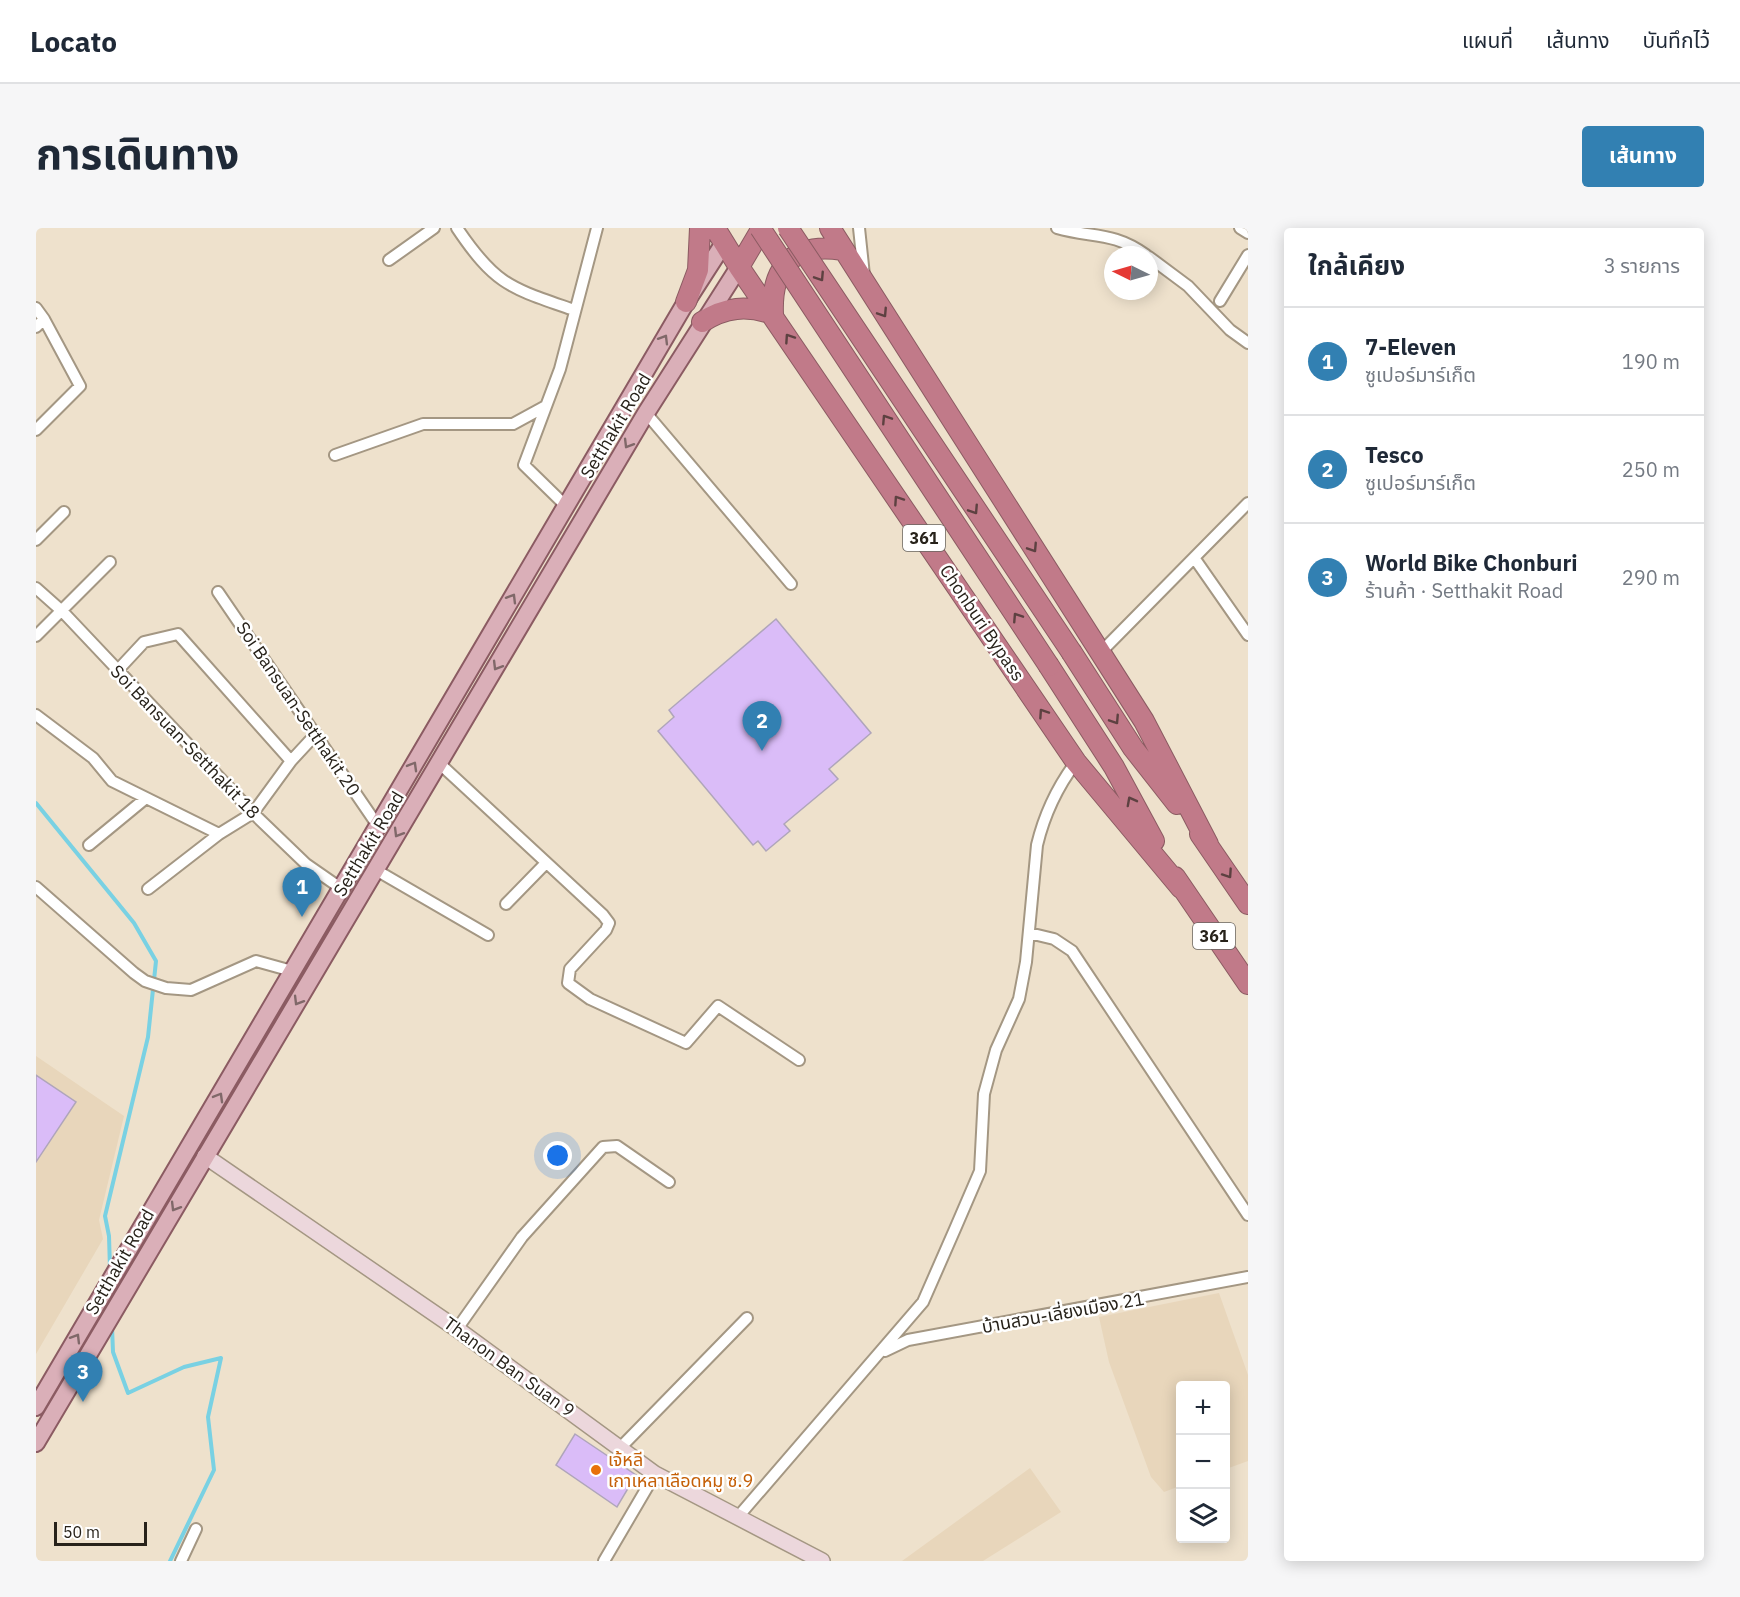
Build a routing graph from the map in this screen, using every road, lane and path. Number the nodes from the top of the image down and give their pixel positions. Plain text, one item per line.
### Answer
1 (434, 228) edge
2 (458, 228) edge
3 (597, 228) edge
4 (700, 228) edge
5 (761, 228) edge
6 (788, 228) edge
7 (830, 228) edge
8 (835, 228) edge
9 (860, 228) edge
10 (1056, 228) edge
11 (1240, 228) edge
12 (724, 233) edge
13 (1248, 233) edge
14 (1133, 246) edge
15 (842, 250) junction
16 (1248, 255) edge
17 (389, 260) dead end
18 (1158, 264) edge
19 (739, 267) junction
20 (865, 287) junction
21 (1220, 301) dead end
22 (686, 302) junction
23 (36, 308) edge
24 (574, 310) junction
25 (773, 314) junction
26 (702, 322) junction
27 (40, 323) edge
28 (1248, 343) edge
29 (546, 406) junction
30 (646, 413) junction
31 (36, 430) edge
32 (335, 455) dead end
33 (1248, 503) edge
34 (566, 506) junction
35 (64, 512) dead end
36 (36, 540) edge
37 (1195, 559) junction
38 (110, 562) dead end
39 (791, 584) dead end
40 (36, 588) edge
41 (218, 592) dead end
42 (63, 612) junction
43 (495, 626) junction
44 (1248, 635) edge
45 (36, 636) edge
46 (514, 637) junction
47 (1100, 653) junction
48 (117, 671) junction
49 (36, 715) edge
50 (316, 734) junction
51 (291, 761) junction
52 (1076, 762) junction
53 (439, 763) junction
54 (146, 798) junction
55 (253, 813) junction
56 (378, 826) junction
57 (219, 834) junction
58 (1208, 844) junction
59 (89, 845) dead end
60 (546, 863) junction
61 (376, 870) junction
62 (36, 886) edge
63 (1181, 888) junction
64 (148, 889) dead end
65 (342, 889) junction
66 (506, 904) dead end
67 (1248, 904) edge
68 (1029, 933) junction
69 (488, 935) dead end
70 (292, 971) junction
71 (1248, 984) edge
72 (799, 1060) dead end
73 (190, 1148) junction
74 (205, 1156) junction
75 (669, 1182) dead end
76 (1248, 1215) edge
77 (1248, 1277) edge
78 (747, 1318) dead end
79 (458, 1329) junction
80 (880, 1354) junction
81 (36, 1407) edge
82 (36, 1443) edge
83 (621, 1447) junction
84 (655, 1474) junction
85 (737, 1518) junction
86 (196, 1529) dead end
87 (181, 1561) edge
88 (604, 1561) edge
89 (822, 1561) edge

1 - 17 street
2 - 24 street
3 - 24 street
4 - 22 highway
5 - 19 highway
63 -> 5 highway, Chonburi Bypass / 361, bridge
6 -> 58 highway, 361, bridge
7 - 15 highway, 361
8 - 15 highway
9 - 20 street
10 - 14 street
11 - 13 street
12 - 19 highway, Chonburi Bypass / 361
12 - 22 main road, Setthakit Road
15 - 20 highway, 361
15 - 25 highway
16 - 21 street
18 - 28 street
19 - 25 highway, Chonburi Bypass / 361
19 - 26 main road, Setthakit Road
20 -> 47 highway, 361
34 -> 22 main road, Setthakit Road
23 - 27 street
24 - 29 street
25 - 26 highway
52 -> 25 highway, Chonburi Bypass / 361
26 - 30 main road, Setthakit Road
27 - 31 street
29 - 32 street
29 - 34 street
30 - 39 street
30 -> 46 main road, Setthakit Road
33 - 37 street
43 -> 34 main road, Setthakit Road
35 - 36 street
37 - 44 street
37 - 47 street
38 - 42 street
40 - 42 street, Soi Bansuan-Setthakit 18
41 - 50 street, Soi Bansuan-Setthakit 20
42 - 45 street
42 - 48 street, Soi Bansuan-Setthakit 18
43 - 46 main road
56 -> 43 main road, Setthakit Road
46 -> 53 main road, Setthakit Road
47 - 58 highway, 361
48 - 51 street
48 - 55 street, Soi Bansuan-Setthakit 18
49 - 54 street
50 - 51 street
50 - 56 street, Soi Bansuan-Setthakit 20
51 - 55 street
52 - 63 highway, Chonburi Bypass / 361
52 - 68 street
53 - 60 street
53 -> 61 main road, Setthakit Road
54 - 57 street
54 - 59 street
55 - 57 street
55 - 65 street, Soi Bansuan-Setthakit 18
56 - 65 main road, Setthakit Road
57 - 64 street
58 -> 67 highway, 361
60 - 66 street
60 - 72 street
61 - 69 street
61 -> 74 main road, Setthakit Road
62 - 70 street
63 - 71 highway, Chonburi Bypass / 361
65 - 70 main road, Setthakit Road
68 - 76 street
68 - 80 street
73 -> 70 main road, Setthakit Road
73 - 74 main road
81 -> 73 main road, Setthakit Road
74 - 79 street, Thanon Ban Suan 9
74 -> 82 main road, Setthakit Road
75 - 79 street
77 - 80 street, บ้านสวน-เลี่ยงเมือง 21
78 - 83 street
79 - 83 street, Thanon Ban Suan 9
80 - 85 street
83 - 84 street, Thanon Ban Suan 9
84 - 85 street, Thanon Ban Suan 9
84 - 88 street
85 - 89 street, Thanon Ban Suan 9
86 - 87 street

